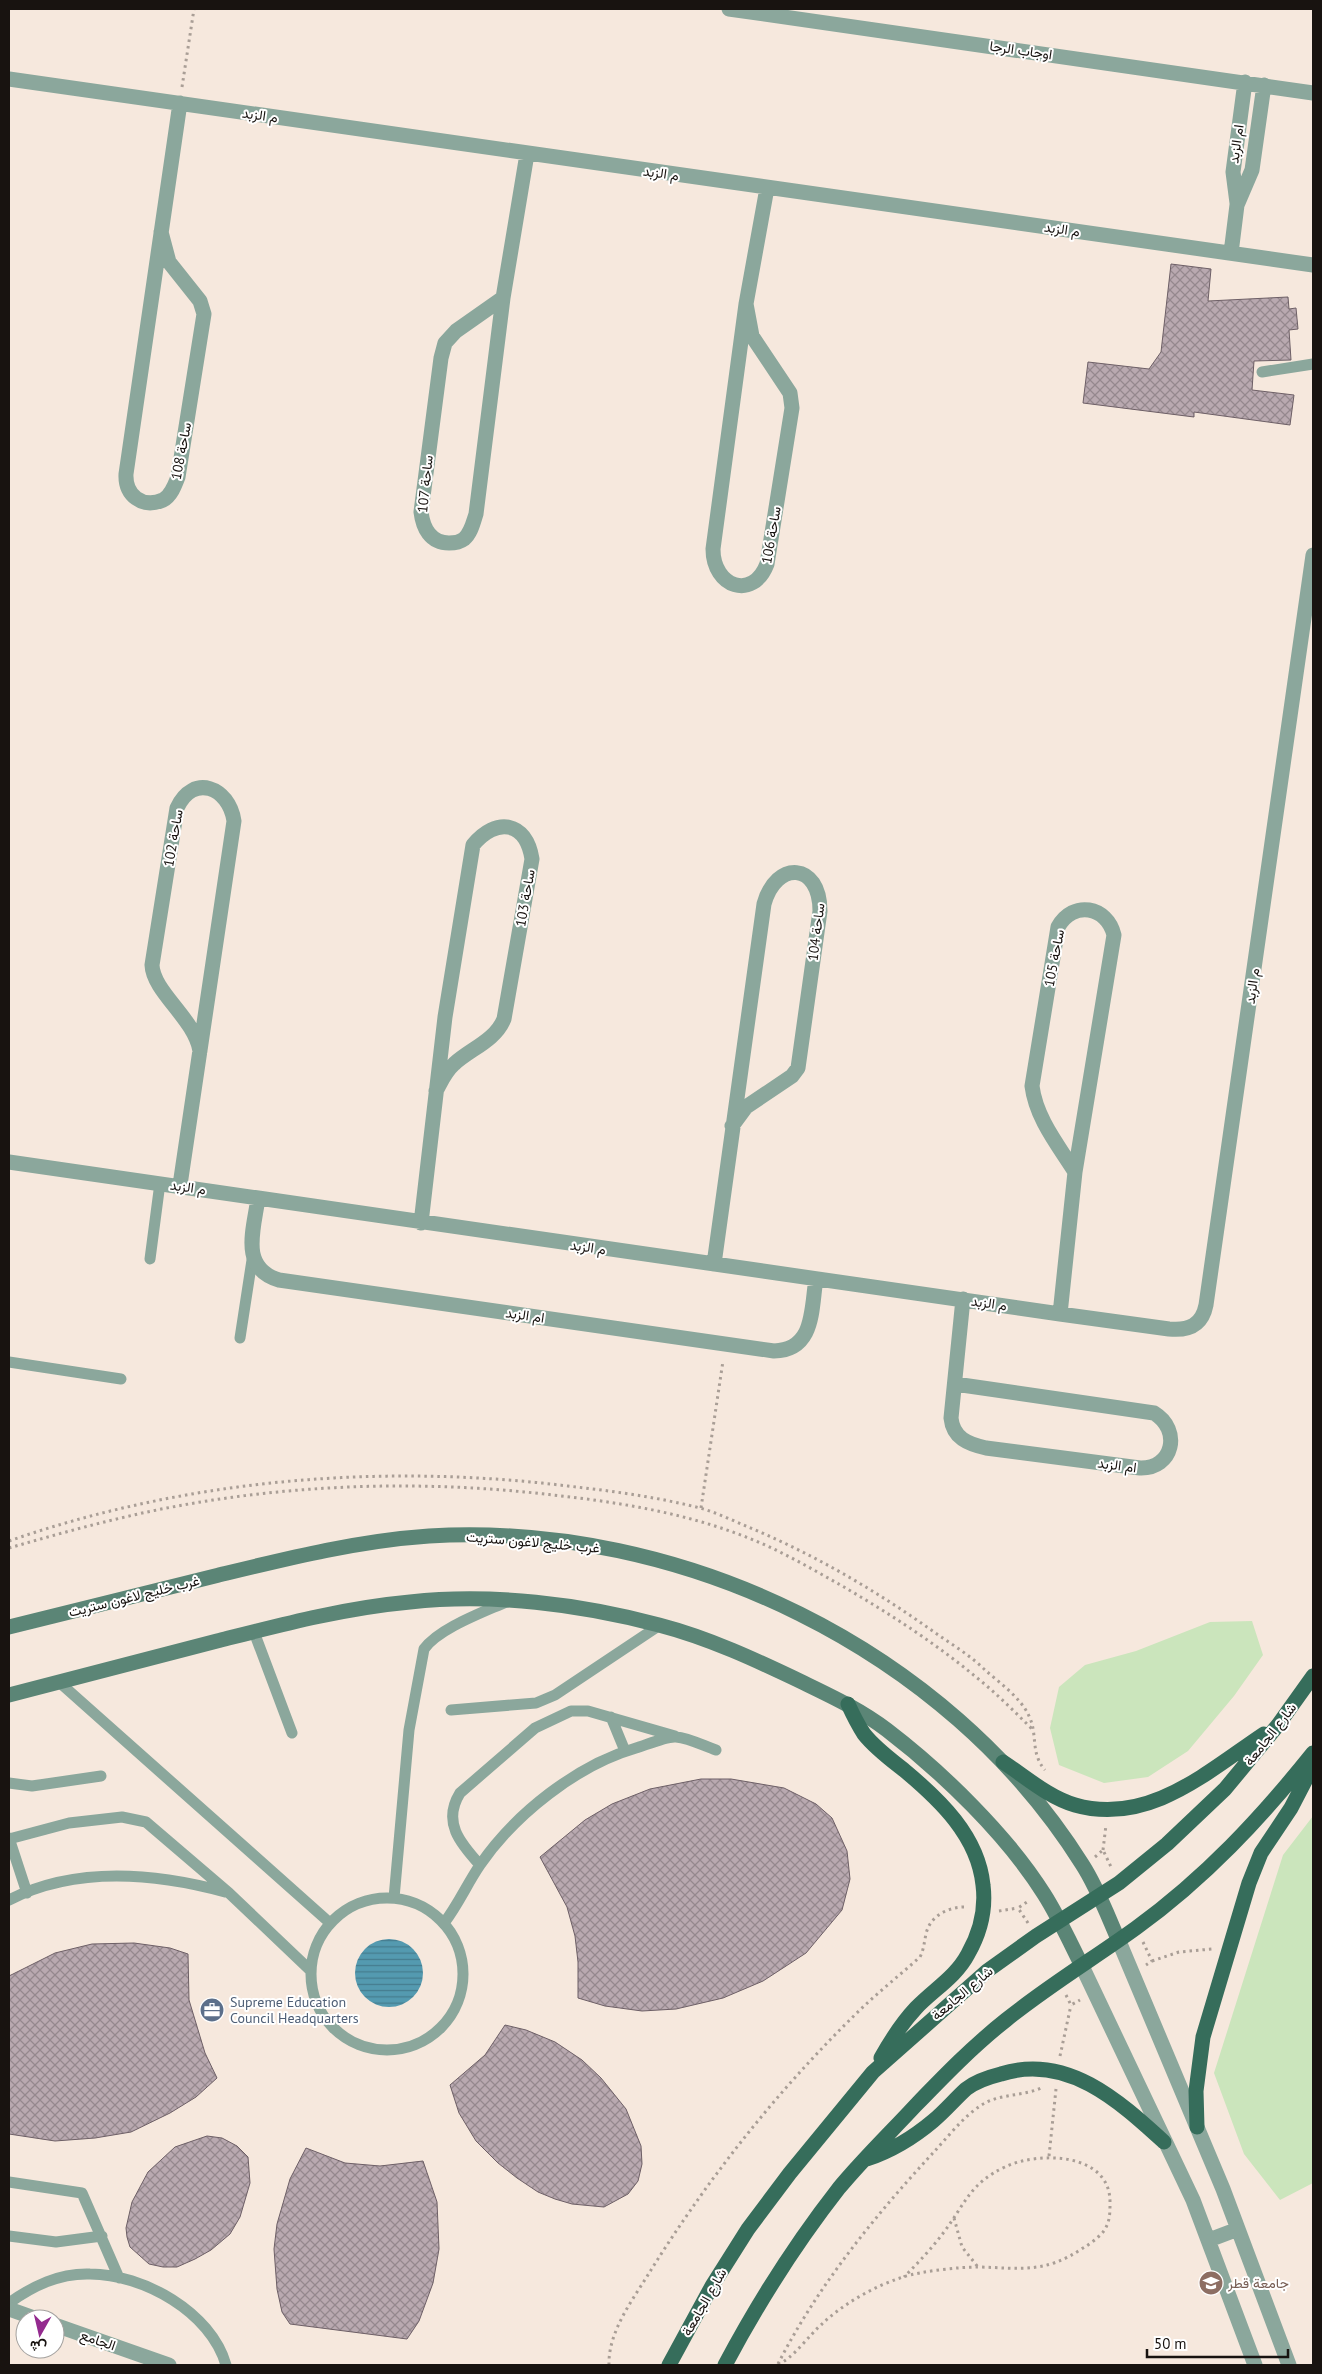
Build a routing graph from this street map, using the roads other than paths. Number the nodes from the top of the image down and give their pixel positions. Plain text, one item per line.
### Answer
1 (729, 9) edge
2 (9, 79) edge
3 (1244, 82) junction
4 (1264, 85) junction
5 (1313, 93) edge
6 (180, 103) junction
7 (527, 154) junction
8 (767, 188) junction
9 (1237, 205) junction
10 (161, 232) junction
11 (1231, 252) junction
12 (1313, 265) edge
13 (503, 298) junction
14 (746, 304) junction
15 (1313, 364) edge
16 (1262, 372) dead end
17 (1313, 554) edge
18 (200, 1051) junction
19 (436, 1091) junction
20 (732, 1126) junction
21 (9, 1162) edge
22 (1075, 1172) junction
23 (160, 1183) junction
24 (180, 1185) junction
25 (258, 1198) junction
26 (421, 1223) junction
27 (150, 1259) dead end
28 (252, 1260) junction
29 (714, 1264) junction
30 (816, 1279) junction
31 (963, 1300) junction
32 (1060, 1314) junction
33 (240, 1338) dead end
34 (9, 1362) edge
35 (121, 1379) dead end
36 (955, 1384) junction
37 (508, 1601) junction
38 (660, 1625) junction
39 (9, 1627) edge
40 (254, 1632) junction
41 (1313, 1676) edge
42 (59, 1682) junction
43 (9, 1695) edge
44 (848, 1704) junction
45 (451, 1710) dead end
46 (611, 1717) junction
47 (1278, 1725) junction
48 (292, 1733) dead end
49 (676, 1736) junction
50 (716, 1750) dead end
51 (625, 1751) junction
52 (1312, 1754) edge
53 (1003, 1762) junction
54 (101, 1776) dead end
55 (9, 1783) edge
56 (9, 1839) edge
57 (480, 1865) junction
58 (27, 1893) junction
59 (229, 1893) junction
60 (1099, 1896) junction
61 (394, 1898) junction
62 (9, 1900) edge
63 (1060, 1921) junction
64 (330, 1923) junction
65 (444, 1923) junction
66 (1118, 1939) junction
67 (1081, 1964) junction
68 (311, 1971) junction
69 (873, 2072) junction
70 (1197, 2127) junction
71 (1164, 2142) junction
72 (863, 2160) junction
73 (9, 2182) edge
74 (1238, 2229) junction
75 (9, 2236) edge
76 (102, 2236) junction
77 (1209, 2240) junction
78 (118, 2278) junction
79 (9, 2304) edge
80 (65, 2329) edge
81 (169, 2365) edge
82 (226, 2365) edge
83 (669, 2365) edge
84 (725, 2365) edge
85 (1255, 2365) edge
86 (1289, 2365) edge

1 - 3 street, اوجاب الرجا
2 - 6 street, م الزبد
3 - 4 street, اوجاب الرجا
3 - 9 street, ام الزبد
4 - 5 street, اوجاب الرجا
4 - 9 street, ام الزبد
6 - 7 street, م الزبد
6 - 10 street, ساحة 108
7 - 8 street, م الزبد
7 - 13 street, ساحة 107
8 - 11 street, م الزبد
8 - 14 street, ساحة 106
9 - 11 street, ام الزبد
10 - 10 street, ساحة 108
11 - 12 street, م الزبد
13 - 13 street, ساحة 107
14 - 14 street, ساحة 106
15 - 16 lane
17 - 32 street, م الزبد
18 - 18 street, ساحة 102
18 - 24 street, ساحة 102
19 - 19 street, ساحة 103
19 - 26 street, ساحة 103
20 - 20 street, ساحة 104
20 - 29 street, ساحة 104
21 - 23 street, م الزبد
22 - 22 street, ساحة 105
22 - 32 street, ساحة 105
23 - 24 street, م الزبد
23 - 27 lane
24 - 25 street, م الزبد
25 - 26 street, م الزبد
25 - 28 street
26 - 29 street, م الزبد
28 - 30 street, ام الزبد
28 - 33 lane
29 - 30 street, م الزبد
30 - 31 street, م الزبد
31 - 32 street, م الزبد
31 - 36 street, ام الزبد
34 - 35 lane
36 - 36 street, ام الزبد
37 - 38 street
37 - 40 street
37 - 61 lane
38 - 44 street
38 - 45 lane
39 - 53 street, غرب خليج لاغون ستريت
40 - 42 street
40 - 48 lane
41 - 47 main road, شارع الجامعة
42 - 43 street
42 - 64 lane
44 - 63 street
44 - 69 main road
46 - 49 lane
46 - 51 lane
46 - 57 lane
47 - 53 main road
47 - 60 main road, شارع الجامعة
49 - 50 lane
49 - 51 lane
51 - 57 lane
52 - 66 main road
52 - 70 main road
53 - 60 street, غرب خليج لاغون ستريت
54 - 55 lane
56 - 58 lane
56 - 59 lane
57 - 65 lane
58 - 59 lane
58 - 62 lane
59 - 68 lane
60 - 63 main road, شارع الجامعة
60 - 66 street, غرب خليج لاغون ستريت
61 - 64 lane
61 - 65 lane
63 - 67 street
63 - 69 main road, شارع الجامعة
64 - 68 lane
65 - 68 lane
66 - 67 main road
66 - 70 street
67 - 71 street
67 - 72 main road
69 - 83 main road, شارع الجامعة
70 - 74 street
71 - 72 main road
71 - 77 street
72 - 84 main road
73 - 76 lane
74 - 77 street
74 - 86 street
75 - 76 lane
76 - 78 lane
77 - 85 street
78 - 79 lane
78 - 82 lane
80 - 81 street, الجامع

